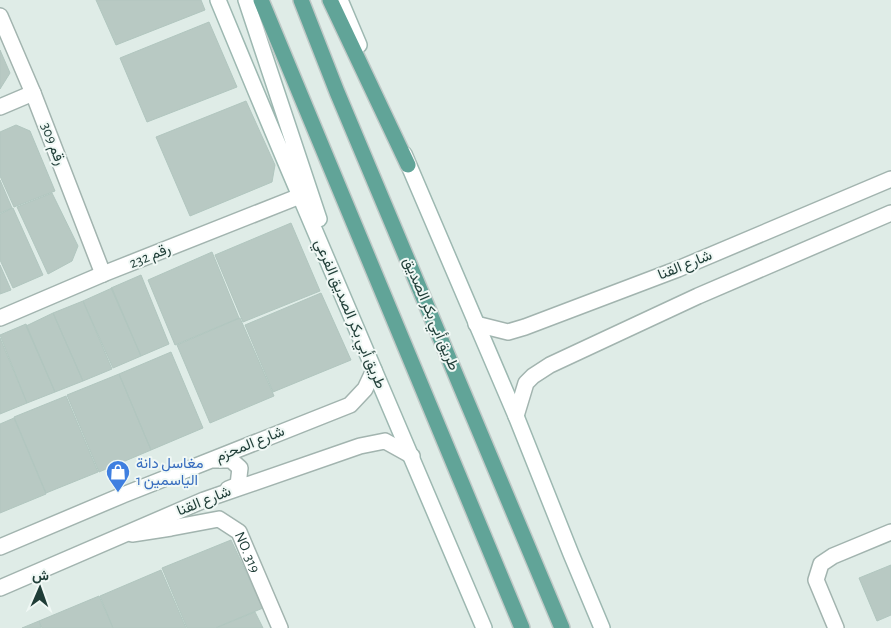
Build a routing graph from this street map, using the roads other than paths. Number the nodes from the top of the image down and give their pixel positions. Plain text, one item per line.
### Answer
1 (218, 0) edge
2 (246, 0) edge
3 (261, 0) edge
4 (301, 0) edge
5 (330, 0) edge
6 (340, 0) edge
7 (0, 16) edge
8 (33, 93) junction
9 (0, 107) edge
10 (408, 165) junction
11 (891, 179) edge
12 (300, 196) junction
13 (891, 213) edge
14 (104, 274) junction
15 (351, 315) junction
16 (0, 318) edge
17 (476, 324) junction
18 (374, 370) junction
19 (516, 416) junction
20 (412, 456) junction
21 (124, 495) junction
22 (204, 500) junction
23 (891, 532) edge
24 (123, 535) junction
25 (0, 547) edge
26 (0, 588) edge
27 (280, 628) edge
28 (484, 628) edge
29 (522, 628) edge
30 (562, 628) edge
31 (602, 628) edge
32 (836, 628) edge

1 - 12 street, طريق أبي بكر الصديق الفرعي
2 - 15 street
3 - 29 main road
4 - 30 main road, طريق أبي بكر الصديق
5 - 10 main road
6 - 10 street
7 - 8 street, رقم 309
8 - 9 street
8 - 14 street, رقم 309
10 - 17 street
11 - 17 street, شارع القنا
12 - 14 street, رقم 232
12 - 15 street, طريق أبي بكر الصديق الفرعي
13 - 19 street
14 - 16 street, رقم 232
15 - 18 street, طريق أبي بكر الصديق الفرعي
17 - 19 street
18 - 20 street, طريق أبي بكر الصديق الفرعي
18 - 21 street, شارع المحزم
19 - 31 street
20 - 22 street, شارع القنا
20 - 28 street, طريق أبي بكر الصديق الفرعي
21 - 22 street
21 - 25 street, شارع المحزم
22 - 24 street, شارع القنا
23 - 32 street
24 - 26 street, شارع القنا
24 - 27 street, NO. 319

